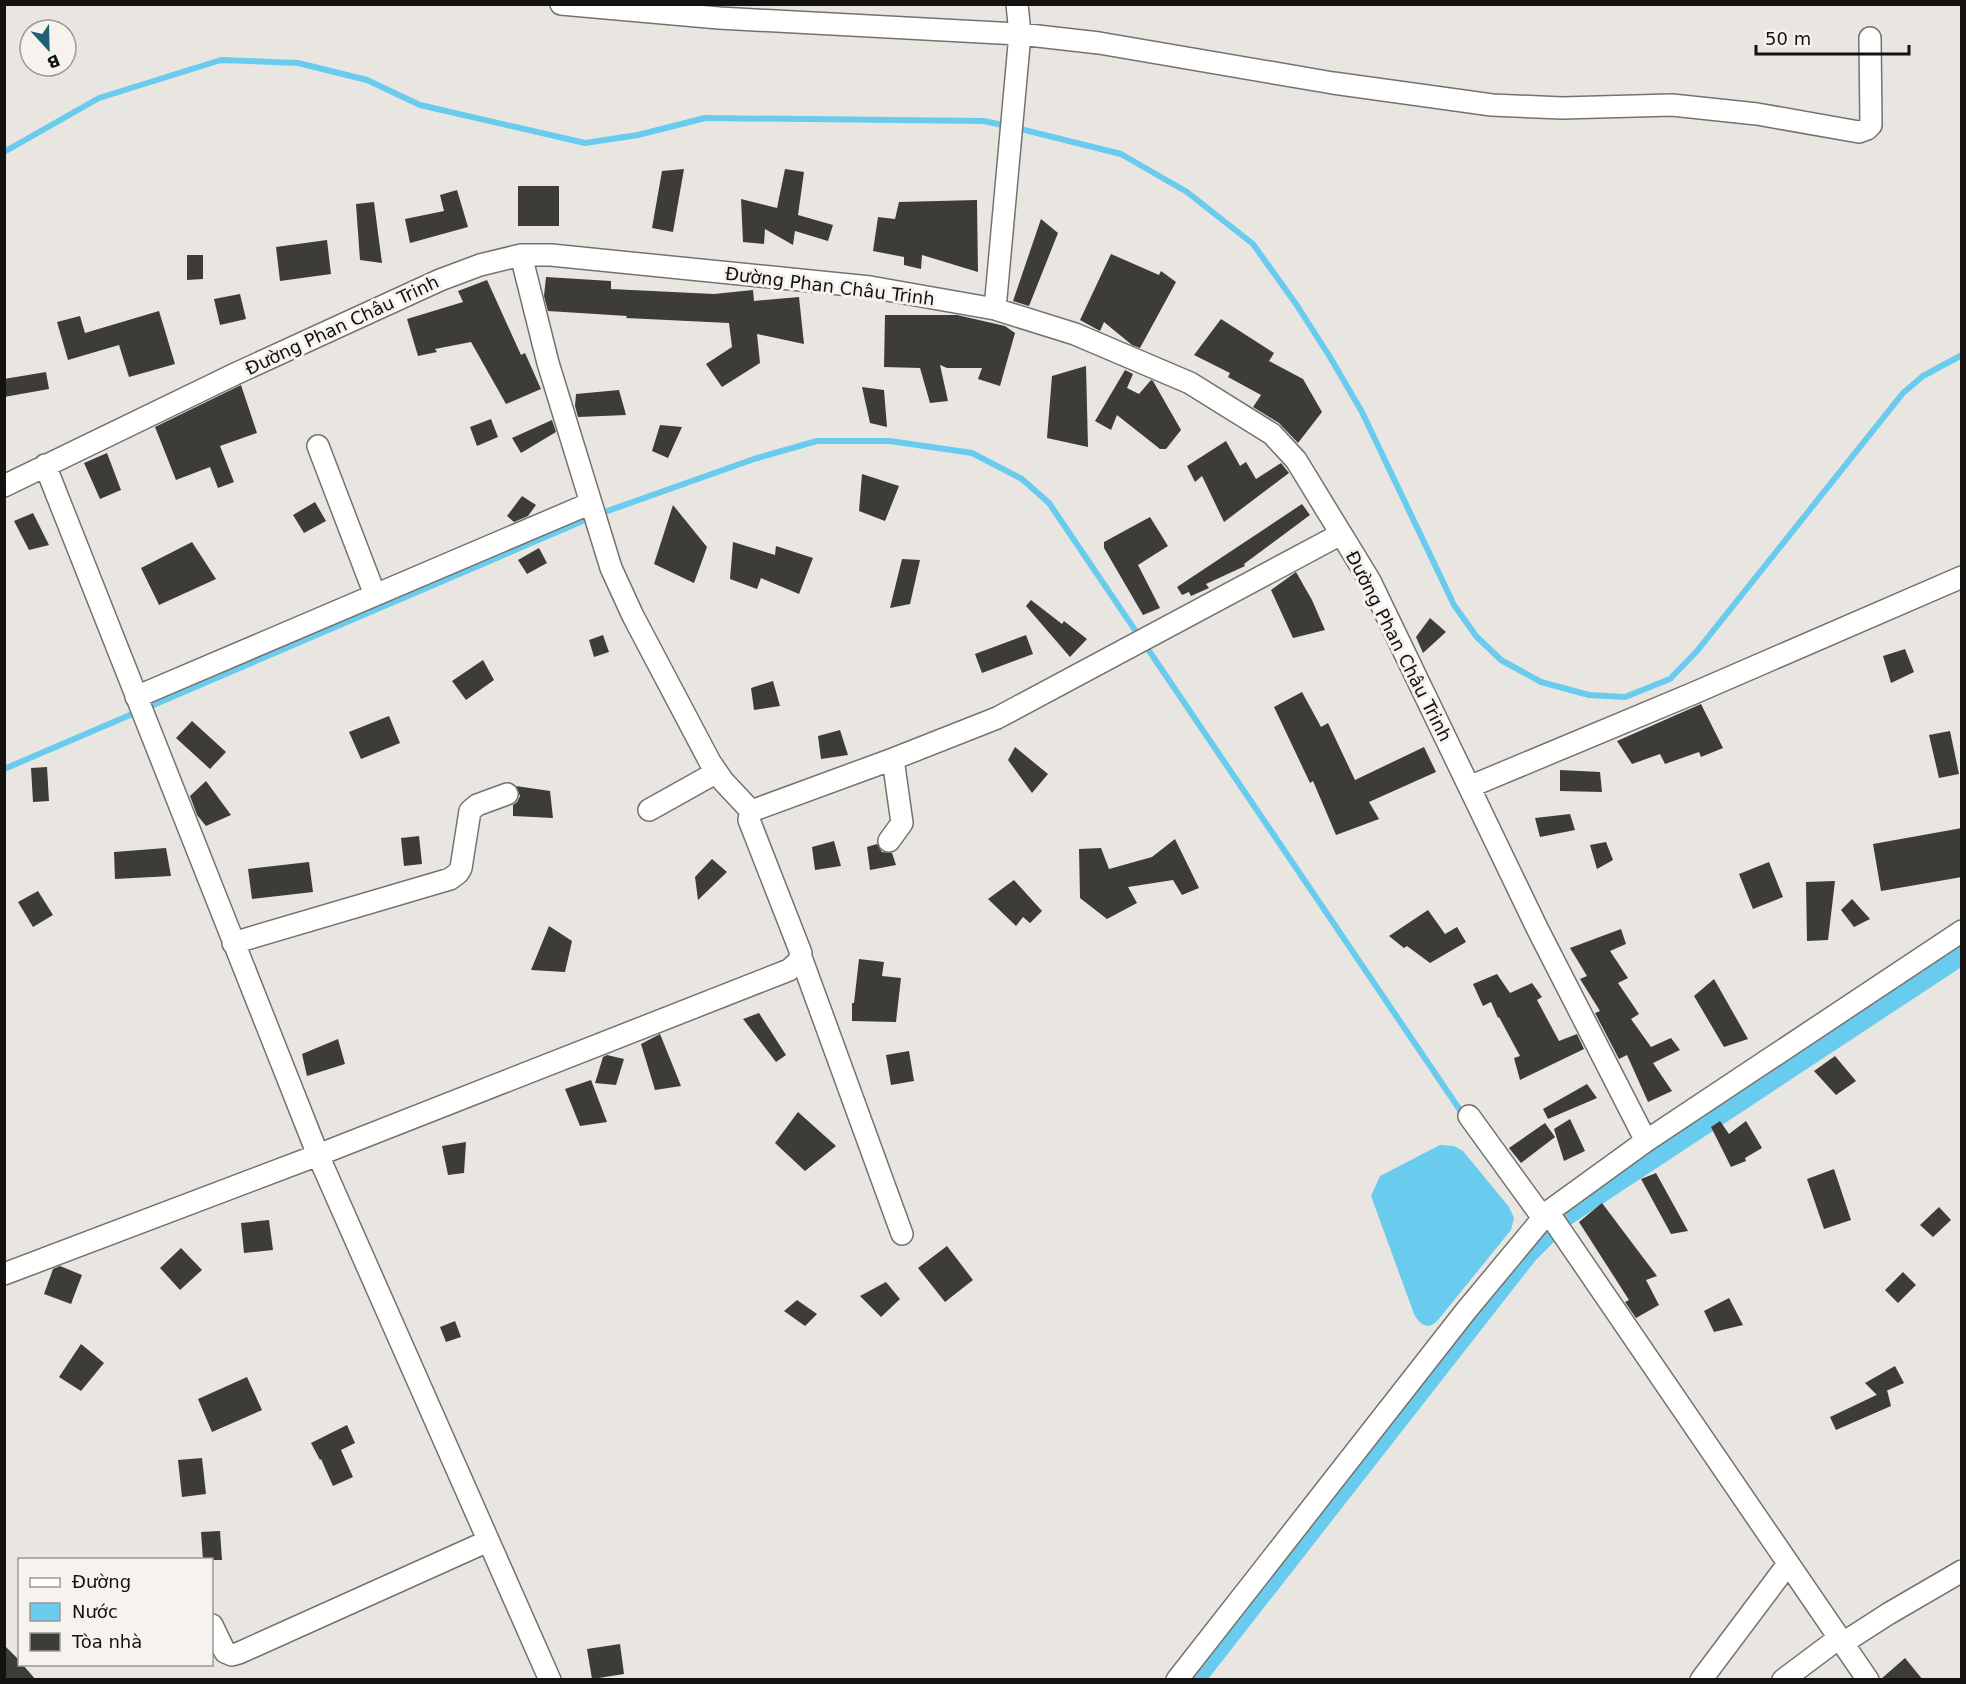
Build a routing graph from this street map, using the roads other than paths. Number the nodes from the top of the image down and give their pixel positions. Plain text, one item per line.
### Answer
1 (561, 4) edge
2 (1017, 4) edge
3 (1020, 34) junction
4 (1870, 38) dead end
5 (521, 255) junction
6 (995, 309) junction
7 (318, 446) dead end
8 (45, 465) junction
9 (4, 486) edge
10 (592, 505) junction
11 (1341, 534) junction
12 (1962, 577) edge
13 (375, 595) junction
14 (140, 705) junction
15 (892, 759) junction
16 (717, 772) junction
17 (1469, 787) junction
18 (507, 794) dead end
19 (649, 810) dead end
20 (752, 812) junction
21 (889, 841) dead end
22 (1962, 931) edge
23 (233, 943) junction
24 (801, 957) junction
25 (1469, 1116) dead end
26 (1646, 1141) junction
27 (318, 1155) junction
28 (1545, 1215) junction
29 (902, 1234) dead end
30 (4, 1274) edge
31 (488, 1541) junction
32 (1788, 1564) junction
33 (1962, 1571) edge
34 (213, 1627) edge
35 (1841, 1641) junction
36 (550, 1680) edge
37 (1177, 1680) edge
38 (1701, 1680) edge
39 (1783, 1680) edge
40 (1868, 1680) edge

1 - 3 street
2 - 3 street
3 - 4 street
3 - 6 street
5 - 6 street, Đường Phan Châu Trinh
5 - 8 street, Đường Phan Châu Trinh
5 - 10 street
6 - 11 street, Đường Phan Châu Trinh
7 - 13 street
8 - 9 street, Đường Phan Châu Trinh
8 - 14 street
10 - 13 street
10 - 16 street
11 - 15 street
11 - 17 street, Đường Phan Châu Trinh
12 - 17 street
13 - 14 street
14 - 23 street
15 - 20 street
15 - 21 street
16 - 19 street
16 - 20 street
17 - 26 street, Đường Phan Châu Trinh
18 - 23 street
20 - 24 street
22 - 26 street
23 - 27 street
24 - 27 street
24 - 29 street
25 - 28 street
26 - 28 street
27 - 30 street
27 - 31 street
28 - 32 street
28 - 37 street
31 - 34 street
31 - 36 street
32 - 35 street
32 - 38 street
33 - 35 street
35 - 39 street
35 - 40 street

